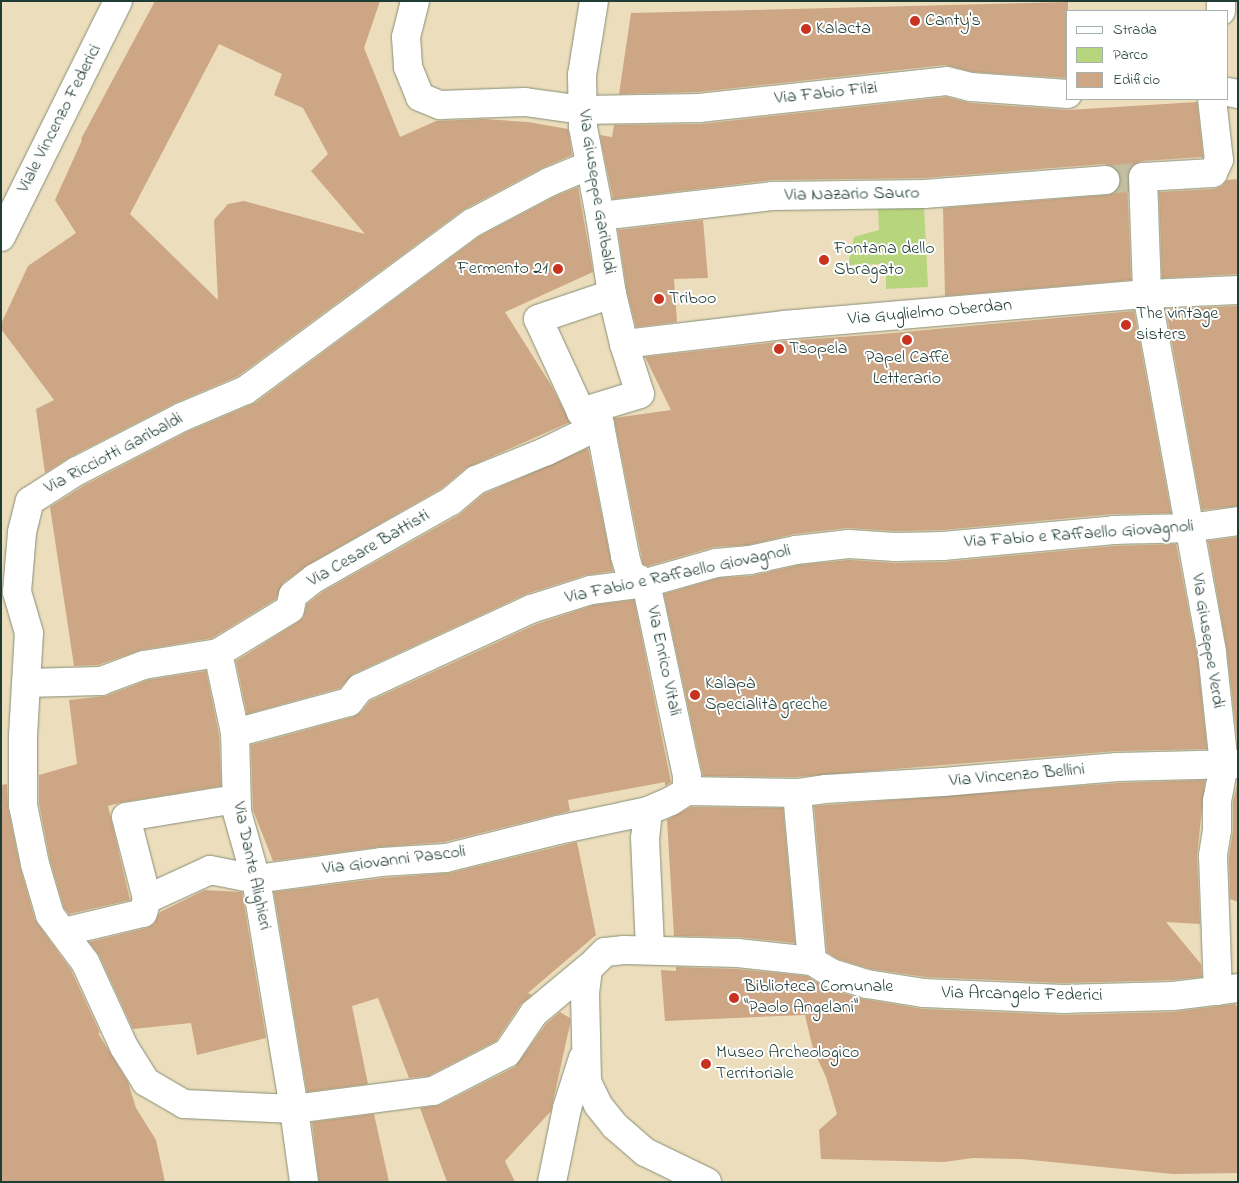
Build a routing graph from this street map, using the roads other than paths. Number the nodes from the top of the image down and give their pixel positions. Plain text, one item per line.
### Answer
1 (118, 1) edge
2 (415, 1) edge
3 (594, 1) edge
4 (1066, 94) edge
5 (1212, 100) edge
6 (583, 110) junction
7 (590, 165) junction
8 (1225, 171) edge
9 (1105, 180) tunnel mouth
10 (600, 216) junction
11 (1, 237) edge
12 (1238, 290) edge
13 (612, 294) junction
14 (1147, 294) junction
15 (624, 344) junction
16 (598, 417) junction
17 (1238, 521) edge
18 (1189, 528) junction
19 (646, 583) junction
20 (218, 653) junction
21 (26, 683) junction
22 (235, 733) junction
23 (1231, 764) edge
24 (687, 784) junction
25 (797, 793) junction
26 (236, 799) junction
27 (648, 811) junction
28 (256, 879) junction
29 (147, 899) junction
30 (63, 932) junction
31 (650, 949) junction
32 (812, 962) junction
33 (588, 968) junction
34 (1228, 989) edge
35 (585, 1052) junction
36 (294, 1108) junction
37 (304, 1182) edge
38 (552, 1182) edge
39 (707, 1182) edge

1 - 11 street, Viale Vincenzo Federici
2 - 6 street, Via Fabio Filzi
3 - 6 street, Via Giuseppe Garibaldi
4 - 6 street, Via Fabio Filzi
5 - 8 street
6 - 7 street, Via Giuseppe Garibaldi
7 - 10 street, Via Giuseppe Garibaldi
7 - 21 street, Via Ricciotti Garibaldi
8 - 14 street, Via Giuseppe Verdi
9 - 10 street, Via Nazario Sauro
10 - 13 street, Via Giuseppe Garibaldi
12 - 14 street, Via Guglielmo Oberdan
13 - 15 street, Via Giuseppe Garibaldi
13 - 16 street
14 - 15 street, Via Guglielmo Oberdan
14 - 18 street, Via Giuseppe Verdi
15 - 16 street, Via Cesare Battisti
16 - 19 street, Via Enrico Vitali
16 - 20 street, Via Cesare Battisti
17 - 18 street, Via Fabio e Raffaello Giovagnoli
18 - 19 street, Via Fabio e Raffaello Giovagnoli
18 - 23 street, Via Giuseppe Verdi
19 - 22 street, Via Fabio e Raffaello Giovagnoli
19 - 24 street, Via Enrico Vitali
20 - 21 street, Via Cesare Battisti
20 - 22 street, Via Dante Alighieri
21 - 30 street, Via Ricciotti Garibaldi
22 - 26 street, Via Dante Alighieri
23 - 25 street, Via Vincenzo Bellini
23 - 34 street, Via Giuseppe Verdi
24 - 25 street, Via Vincenzo Bellini
24 - 27 street, Via Giovanni Pascoli
25 - 32 street
26 - 28 street, Via Dante Alighieri
26 - 29 street
27 - 28 street, Via Giovanni Pascoli
27 - 31 street
28 - 29 street, Via Giovanni Pascoli
28 - 36 street, Via Dante Alighieri
29 - 30 street
30 - 36 street, Via Ricciotti Garibaldi
31 - 32 street
31 - 33 street
32 - 34 street, Via Arcangelo Federici
33 - 35 street
33 - 36 street
35 - 38 street
35 - 39 street
36 - 37 street, Via Dante Alighieri

